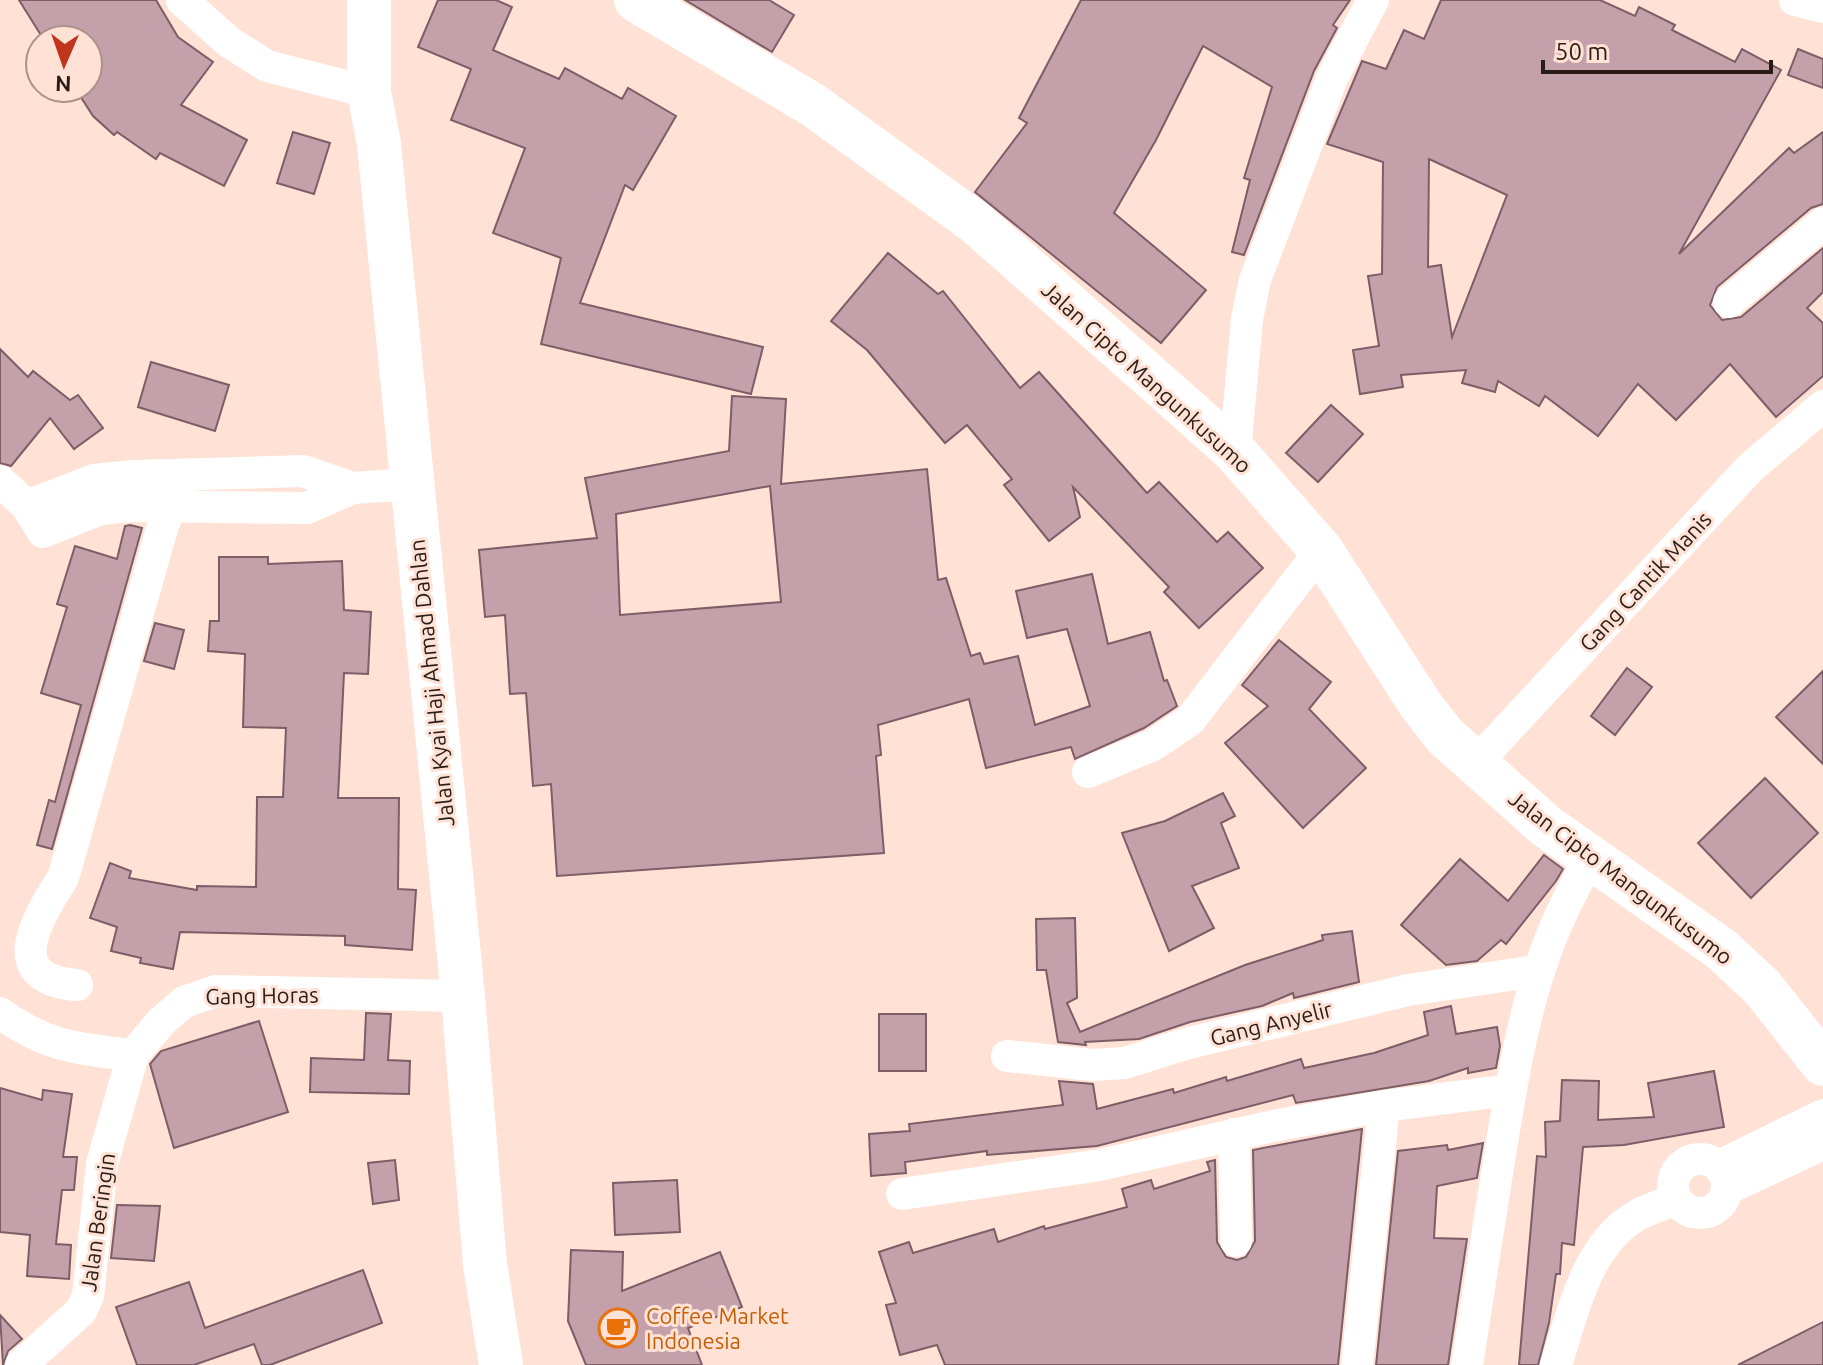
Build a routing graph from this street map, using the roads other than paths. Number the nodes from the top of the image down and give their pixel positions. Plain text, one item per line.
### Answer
1 (182, 0) edge
2 (369, 0) edge
3 (636, 0) edge
4 (1373, 0) edge
5 (1795, 0) edge
6 (1823, 7) edge
7 (369, 92) junction
8 (1823, 223) edge
9 (1729, 302) dead end
10 (1823, 406) edge
11 (1235, 452) junction
12 (184, 477) junction
13 (0, 481) edge
14 (412, 484) junction
15 (353, 488) junction
16 (27, 506) junction
17 (171, 507) junction
18 (1321, 550) junction
19 (1475, 764) junction
20 (1088, 772) dead end
21 (1591, 858) junction
22 (1536, 971) junction
23 (77, 985) dead end
24 (463, 996) junction
25 (0, 1013) edge
26 (133, 1055) junction
27 (1007, 1056) dead end
28 (1823, 1064) edge
29 (1511, 1090) junction
30 (1384, 1106) junction
31 (1823, 1115) edge
32 (1234, 1134) junction
33 (1823, 1144) edge
34 (1723, 1178) junction
35 (902, 1194) dead end
36 (1676, 1199) junction
37 (1236, 1241) dead end
38 (21, 1365) edge
39 (501, 1365) edge
40 (1357, 1365) edge
41 (1467, 1365) edge
42 (1556, 1365) edge

1 - 7 street
2 - 7 street, Jalan Kyai Haji Ahmad Dahlan
3 - 11 street, Jalan Cipto Mangunkusumo
4 - 11 street
5 - 6 street
7 - 14 street, Jalan Kyai Haji Ahmad Dahlan
8 - 9 street
10 - 19 street, Gang Cantik Manis
11 - 18 street, Jalan Cipto Mangunkusumo
12 - 15 street
12 - 16 street
12 - 17 street
13 - 16 street
14 - 15 street
14 - 24 street, Jalan Kyai Haji Ahmad Dahlan
15 - 17 street
16 - 17 street
17 - 23 street
18 - 19 street, Jalan Cipto Mangunkusumo
18 - 20 street
19 - 21 street, Jalan Cipto Mangunkusumo
21 - 22 street
21 - 28 street, Jalan Cipto Mangunkusumo
22 - 27 street, Gang Anyelir
22 - 29 street
24 - 26 street, Gang Horas
24 - 39 street, Jalan Kyai Haji Ahmad Dahlan
25 - 26 street
26 - 38 street, Jalan Beringin
29 - 30 street
29 - 41 street
30 - 32 street
30 - 40 street
31 - 34 street
32 - 35 street
32 - 37 street
33 - 34 street
34 - 36 street
34 - 36 street
36 - 42 street

